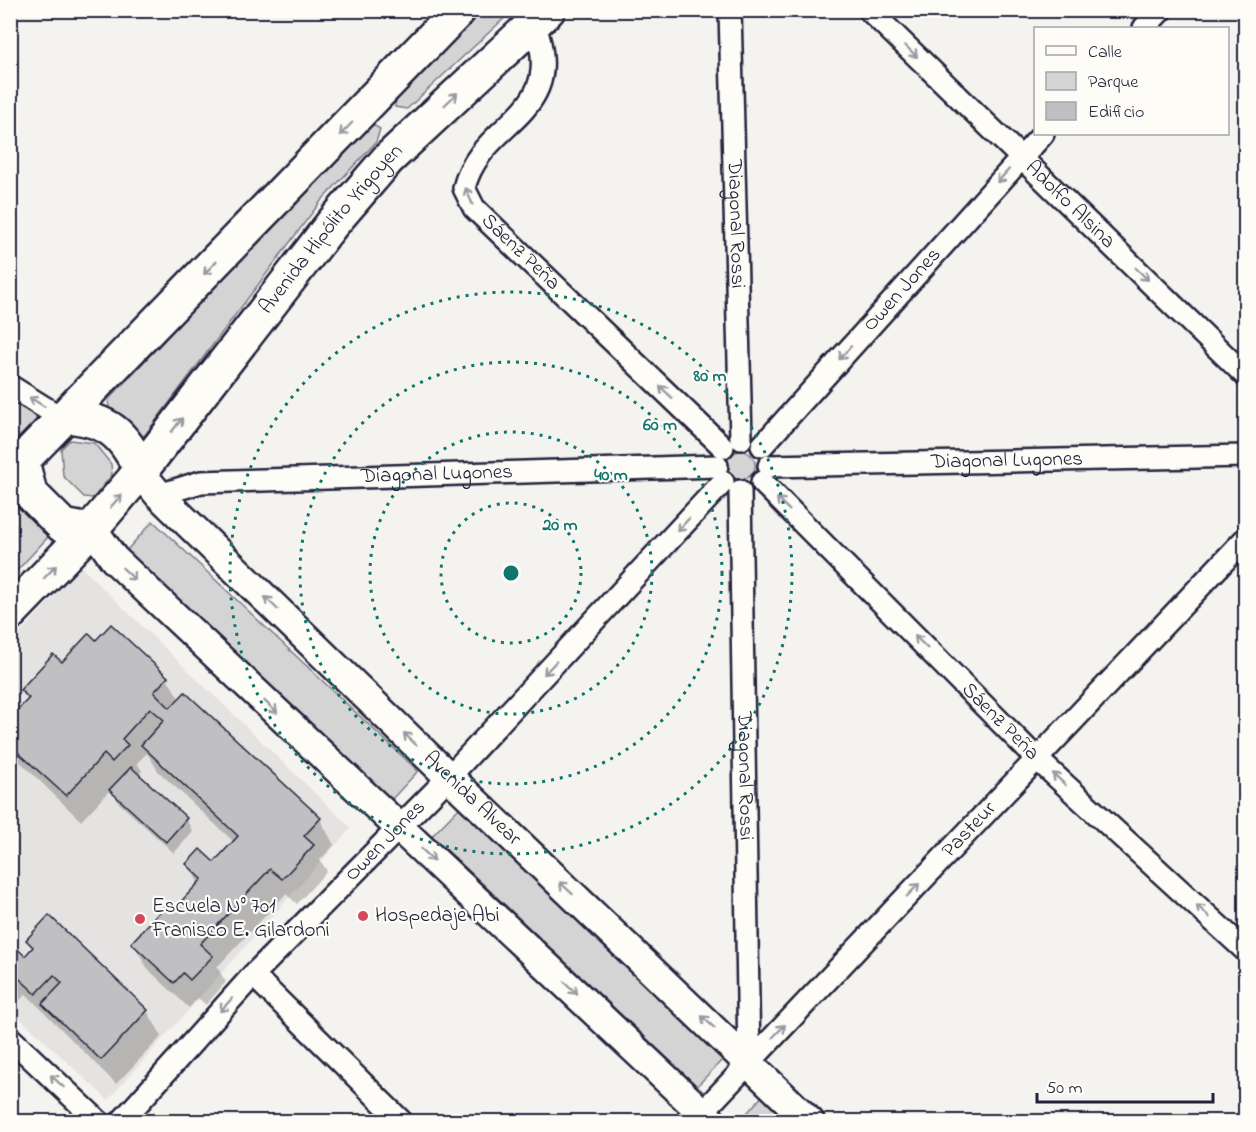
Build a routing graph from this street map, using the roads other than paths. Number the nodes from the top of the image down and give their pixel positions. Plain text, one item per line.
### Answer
1 (459, 10) edge
2 (730, 10) edge
3 (869, 10) edge
4 (1161, 10) edge
5 (541, 17) edge
6 (1145, 27) edge
7 (379, 94) junction
8 (413, 135) junction
9 (1042, 135) edge
10 (1021, 156) junction
11 (1245, 376) edge
12 (10, 386) edge
13 (64, 417) junction
14 (1245, 456) edge
15 (17, 459) edge
16 (729, 465) junction
17 (764, 465) junction
18 (147, 479) junction
19 (91, 530) junction
20 (1245, 538) edge
21 (10, 613) edge
22 (1037, 759) junction
23 (449, 777) junction
24 (399, 827) junction
25 (1245, 951) edge
26 (253, 975) junction
27 (10, 1038) edge
28 (749, 1062) junction
29 (703, 1118) edge
30 (99, 1122) edge
31 (121, 1122) edge
32 (402, 1122) edge
33 (810, 1122) edge

1 - 7 highway
2 - 16 street, Diagonal Rossi
3 -> 10 street, Adolfo Alsina
4 - 6 street
8 -> 5 highway, Avenida Hipólito Yrigoyen
16 -> 5 street, Sáenz Peña
7 - 8 highway
7 -> 13 highway
18 -> 8 highway, Avenida Hipólito Yrigoyen
9 - 10 street, Owen Jones
10 -> 11 street, Adolfo Alsina
10 -> 17 street, Owen Jones
13 -> 12 street
13 - 15 highway
13 - 18 highway
14 - 17 street, Diagonal Lugones
15 - 19 highway
16 - 17 street
16 - 17 street
16 - 18 street, Diagonal Lugones
16 -> 23 street, Owen Jones
16 - 28 street, Diagonal Rossi
22 -> 17 street, Sáenz Peña
19 -> 18 highway
23 -> 18 main road, Avenida Alvear
21 -> 19 highway
19 -> 24 main road
20 - 22 street, Pasteur
25 -> 22 street, Sáenz Peña
28 -> 22 street, Pasteur
23 - 24 street, Owen Jones
28 -> 23 main road, Avenida Alvear
24 - 26 street, Owen Jones
24 -> 29 main road
26 -> 31 street, Owen Jones
26 - 32 street
30 -> 27 street
28 - 29 street, Pasteur
28 - 33 main road, Avenida Alvear

